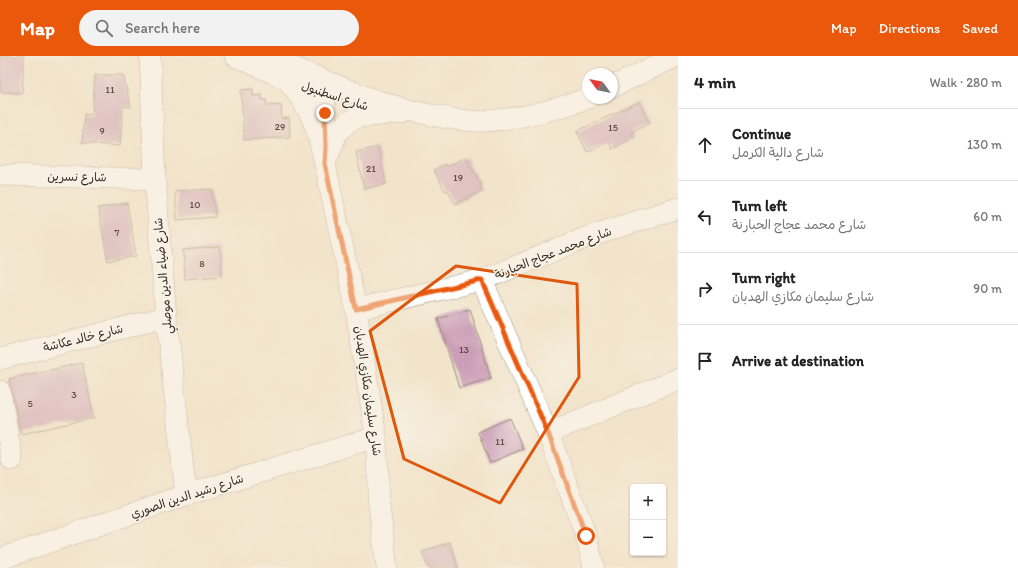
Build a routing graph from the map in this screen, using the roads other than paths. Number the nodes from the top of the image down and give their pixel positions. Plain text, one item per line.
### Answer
1 (150, 56) edge
2 (235, 56) edge
3 (267, 56) edge
4 (677, 56) edge
5 (308, 74) junction
6 (287, 79) junction
7 (618, 84) edge
8 (323, 94) junction
9 (582, 100) edge
10 (415, 112) junction
11 (325, 164) junction
12 (0, 175) edge
13 (155, 179) junction
14 (678, 208) edge
15 (482, 280) junction
16 (356, 309) junction
17 (166, 317) junction
18 (0, 358) edge
19 (678, 379) edge
20 (0, 391) edge
21 (548, 433) junction
22 (376, 437) junction
23 (12, 460) dead end
24 (378, 477) junction
25 (186, 495) junction
26 (0, 559) edge
27 (387, 568) edge
28 (399, 568) edge
29 (594, 568) edge

1 - 13 street, شارع ضياء الدين موصلي
2 - 6 street, شارع اسطنبول
3 - 5 street, شارع اسطنبول
4 - 7 street
5 - 8 street, شارع سليمان مكازي الهدبان
5 - 10 street, شارع اسطنبول
6 - 8 street, شارع اسطنبول
6 - 11 street, شارع سليمان مكازي الهدبان
8 - 10 street, شارع اسطنبول
8 - 11 street, شارع سليمان مكازي الهدبان
9 - 10 street, شارع اسطنبول
10 - 11 street
11 - 16 street, شارع سليمان مكازي الهدبان
12 - 13 street, شارع نسرين
13 - 17 street, شارع ضياء الدين موصلي
14 - 15 street, شارع محمد عجاج الحبارنة
15 - 16 street, شارع محمد عجاج الحبارنة
15 - 21 street
16 - 22 street, شارع سليمان مكازي الهدبان
17 - 18 street, شارع خالد عكاشة
17 - 25 street, شارع ضياء الدين موصلي
19 - 21 street
20 - 23 street
21 - 29 street
22 - 24 street, شارع سليمان مكازي الهدبان
22 - 25 street, شارع رشيد الدين الصوري
24 - 27 street, شارع سليمان مكازي الهدبان
24 - 28 street, شارع سليمان مكازي الهدبان
25 - 26 street, شارع رشيد الدين الصوري

